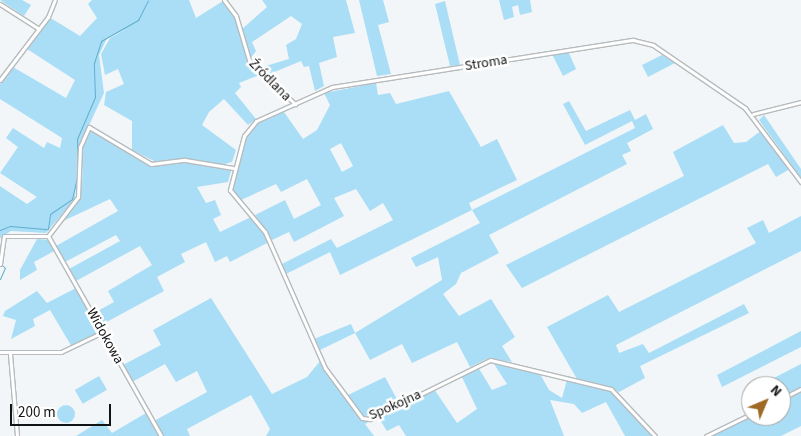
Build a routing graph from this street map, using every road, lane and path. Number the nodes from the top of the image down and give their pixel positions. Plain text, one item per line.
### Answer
1 (55, 0) edge
2 (224, 0) edge
3 (0, 4) edge
4 (39, 29) junction
5 (0, 80) edge
6 (801, 102) edge
7 (295, 104) junction
8 (753, 114) junction
9 (233, 168) junction
10 (801, 182) edge
11 (48, 236) junction
12 (1, 262) edge
13 (103, 332) junction
14 (0, 352) edge
15 (10, 354) junction
16 (741, 419) edge
17 (17, 436) edge
18 (161, 436) edge
19 (654, 436) edge
20 (706, 436) edge

1 - 4 street
2 - 7 street, Źródlana
3 - 4 street
4 - 5 street
6 - 8 street
7 - 8 street, Stroma
7 - 9 street, Stroma
8 - 10 street
9 - 11 street
9 - 19 street, Spokojna
11 - 12 street
11 - 13 street, Widokowa
13 - 15 street
13 - 18 street, Widokowa
14 - 15 street
15 - 17 street
16 - 20 street

